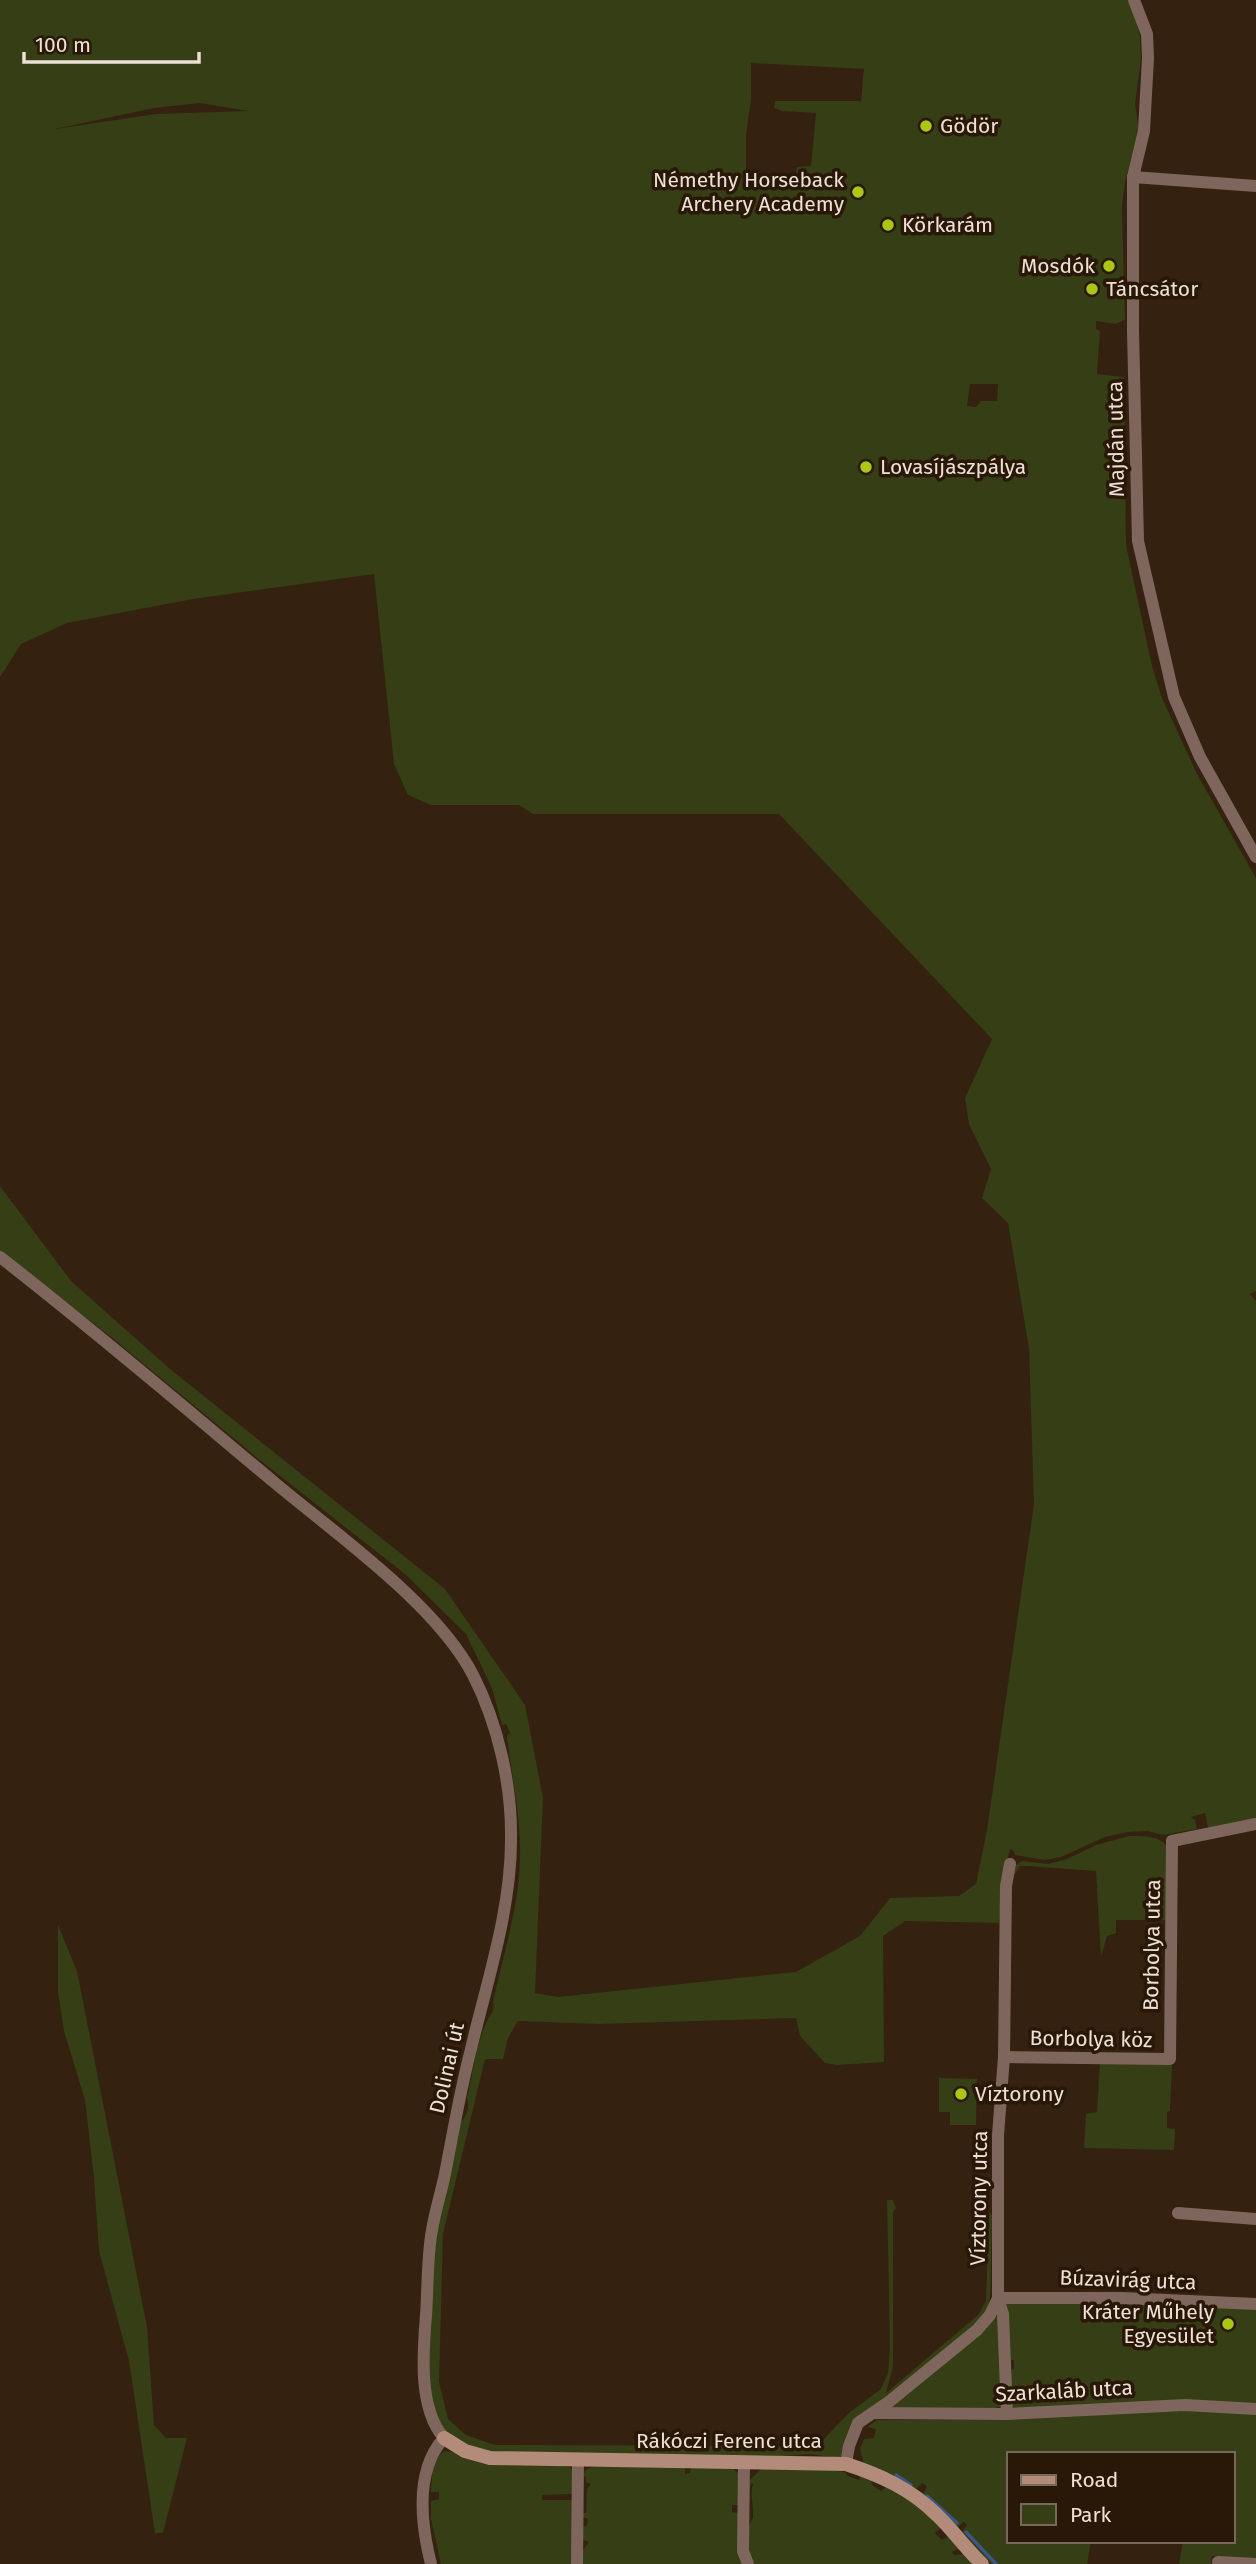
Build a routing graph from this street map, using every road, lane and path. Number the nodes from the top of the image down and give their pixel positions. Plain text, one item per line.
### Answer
1 (1134, 0) edge
2 (1133, 177) junction
3 (1256, 186) edge
4 (1256, 856) edge
5 (0, 1258) edge
6 (1256, 1824) edge
7 (1010, 1864) dead end
8 (1170, 2050) joint
9 (1004, 2057) junction
10 (1178, 2213) dead end
11 (1256, 2219) edge
12 (998, 2298) junction
13 (1256, 2304) edge
14 (1256, 2409) edge
15 (873, 2413) junction
16 (1007, 2414) junction
17 (444, 2438) junction
18 (578, 2461) junction
19 (744, 2464) junction
20 (846, 2464) junction
21 (1218, 2562) dead end
22 (431, 2564) edge
23 (577, 2564) edge
24 (748, 2564) edge
25 (982, 2564) edge
26 (1256, 2564) edge

1 - 2 street, Majdán utca
2 - 3 street
2 - 4 street, Majdán utca
5 - 17 street, Dolinai út
6 - 8 street, Borbolya utca
7 - 9 street, Víztorony utca
8 - 9 street, Borbolya köz
9 - 12 street, Víztorony utca
10 - 11 street
12 - 13 street, Búzavirág utca
12 - 15 street
12 - 16 street, Víztorony utca
14 - 16 street, Szarkaláb utca
15 - 16 street, Szarkaláb utca
15 - 20 street
17 - 18 street, Rákóczi Ferenc utca
17 - 22 street
18 - 19 street, Rákóczi Ferenc utca
18 - 23 street
19 - 20 street, Rákóczi Ferenc utca
19 - 24 street
20 - 25 street, Rákóczi Ferenc utca
21 - 26 street

